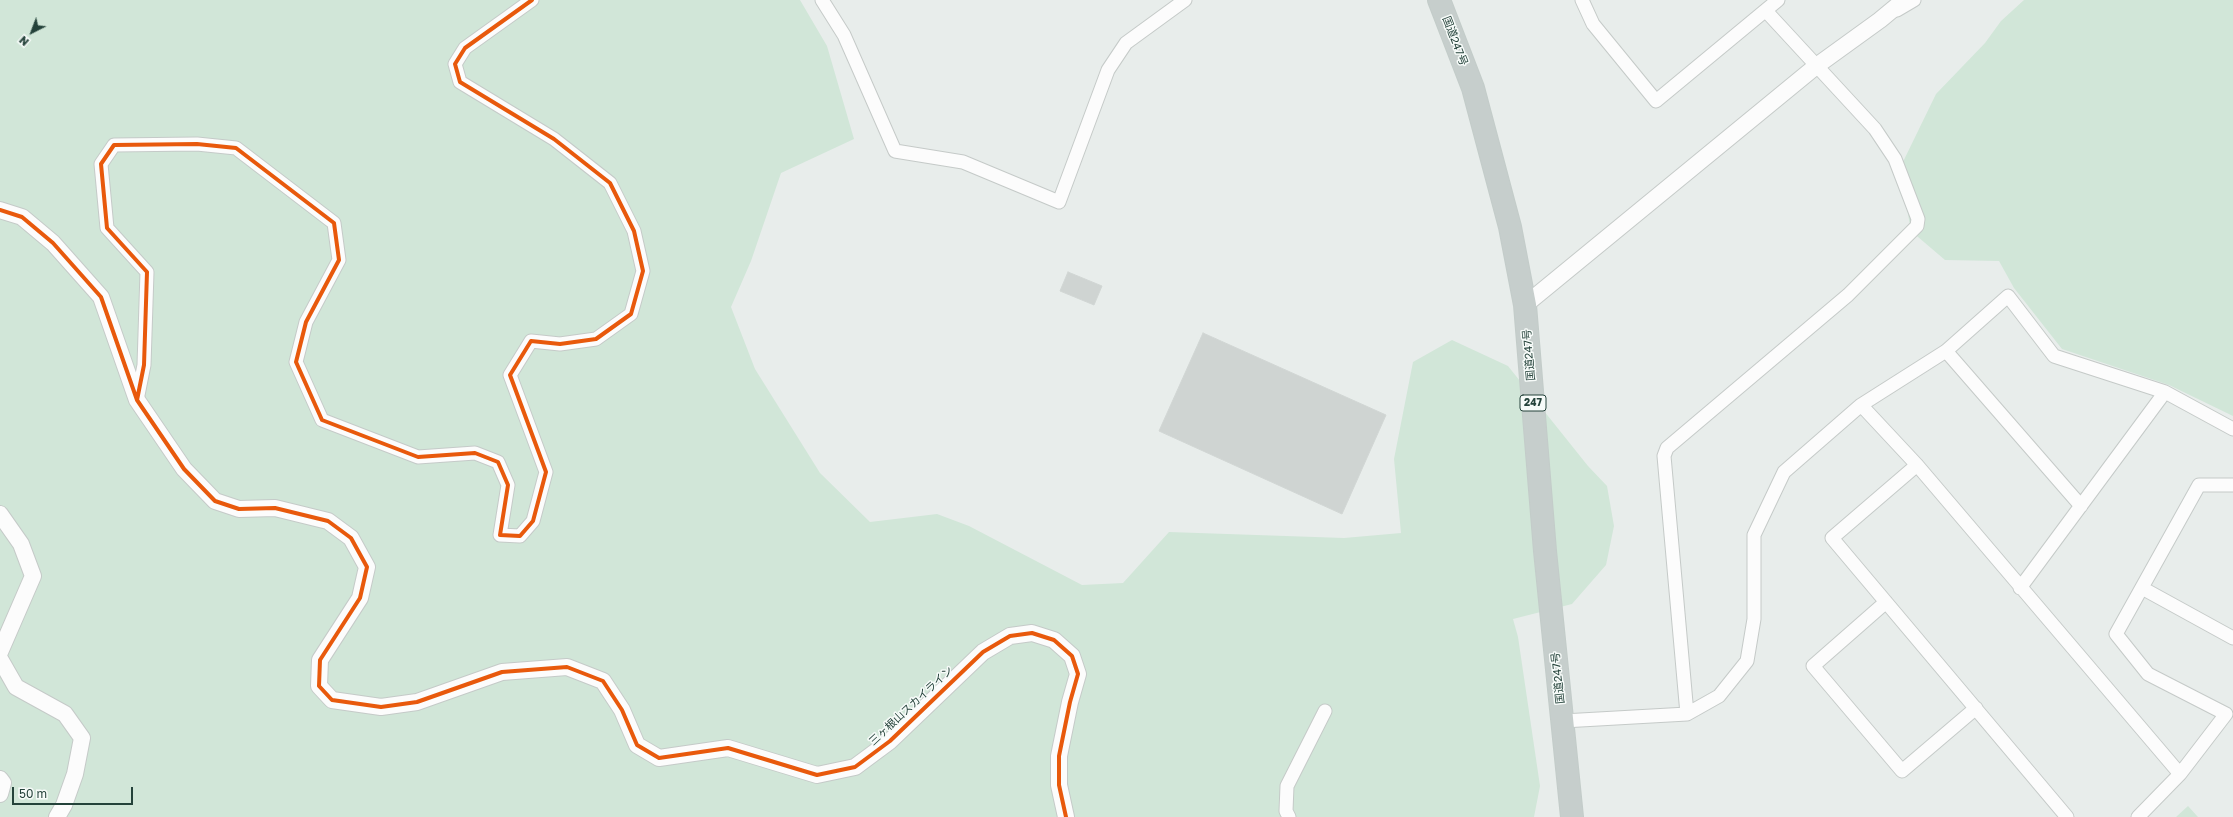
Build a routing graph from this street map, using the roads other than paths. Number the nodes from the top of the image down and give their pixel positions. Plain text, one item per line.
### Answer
1 (532, 0) edge
2 (822, 0) edge
3 (1185, 0) edge
4 (1439, 0) edge
5 (1582, 0) edge
6 (1778, 0) edge
7 (1895, 0) edge
8 (1904, 0) edge
9 (1914, 0) edge
10 (1766, 11) junction
11 (1880, 20) junction
12 (1815, 67) junction
13 (0, 210) edge
14 (1525, 305) junction
15 (1946, 351) junction
16 (2165, 392) junction
17 (137, 400) junction
18 (1861, 405) junction
19 (2233, 429) edge
20 (1917, 465) junction
21 (2233, 485) edge
22 (2080, 506) junction
23 (0, 514) edge
24 (2020, 588) junction
25 (2142, 588) junction
26 (1886, 602) junction
27 (2233, 638) edge
28 (0, 652) edge
29 (0, 659) edge
30 (1976, 708) junction
31 (1325, 711) dead end
32 (1687, 714) junction
33 (2229, 718) edge
34 (1563, 721) junction
35 (2180, 774) junction
36 (0, 779) edge
37 (0, 794) edge
38 (57, 817) edge
39 (1066, 817) edge
40 (1289, 817) edge
41 (1572, 817) edge
42 (2067, 817) edge
43 (2138, 817) edge

1 - 17 street
2 - 3 street
4 - 14 highway, 国道247号 / 247
5 - 10 street
6 - 10 street
7 - 11 street
8 - 11 street
9 - 11 street
10 - 12 street
11 - 12 street
12 - 14 street
12 - 32 street
13 - 17 street, 三ヶ根山スカイライン
14 - 34 highway, 国道247号 / 247
15 - 16 street
15 - 18 street
15 - 22 street
16 - 19 street
16 - 22 street
17 - 39 street, 三ヶ根山スカイライン
18 - 20 street
18 - 32 street
20 - 24 street
20 - 26 street
21 - 25 street
22 - 24 street
23 - 28 street
24 - 35 street
25 - 27 street
25 - 33 street
26 - 30 street
26 - 30 street
29 - 38 street
30 - 42 street
31 - 40 street
32 - 34 street
33 - 35 street
34 - 41 highway, 国道247号 / 247
35 - 43 street
36 - 37 street

